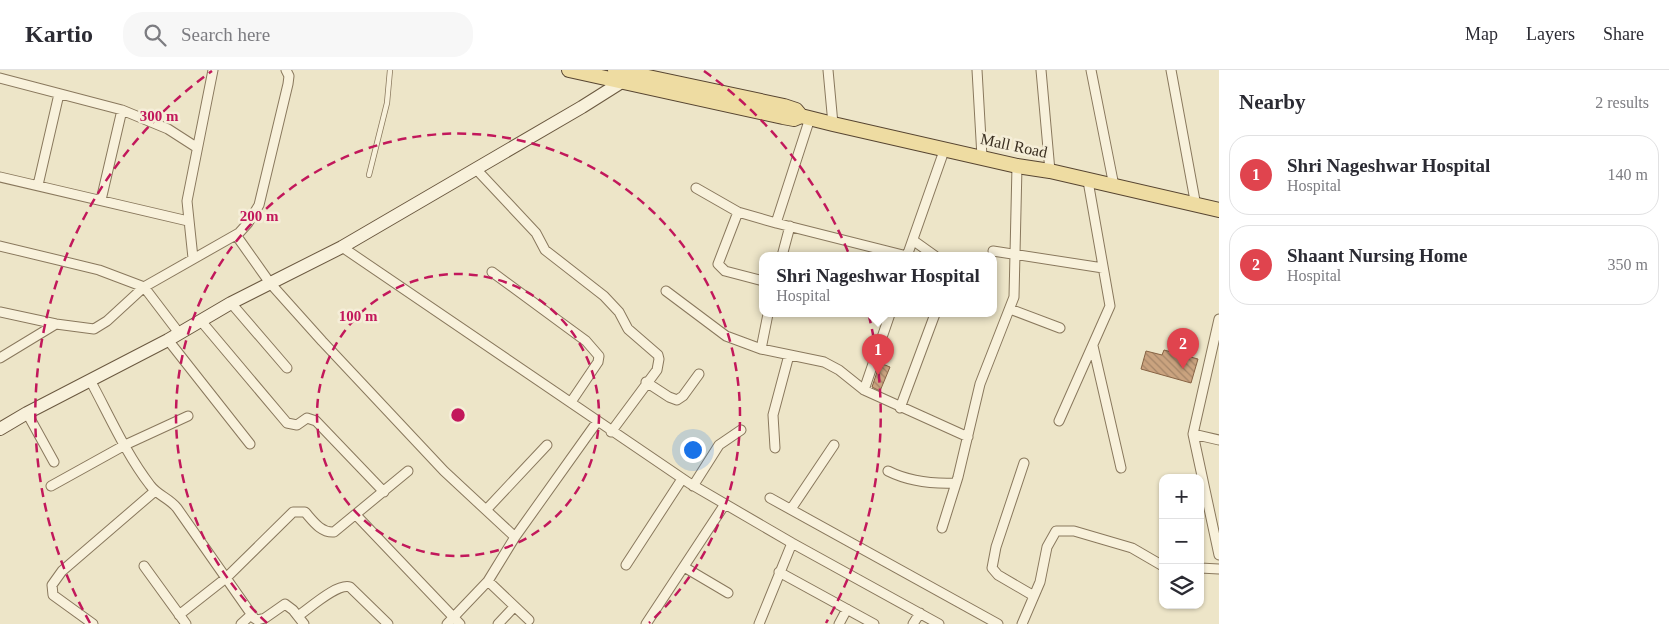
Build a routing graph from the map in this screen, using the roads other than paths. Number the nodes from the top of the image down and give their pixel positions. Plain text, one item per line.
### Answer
1 (213, 70) edge
2 (286, 70) edge
3 (390, 70) edge
4 (570, 70) edge
5 (828, 70) edge
6 (977, 70) edge
7 (1041, 70) edge
8 (1091, 70) edge
9 (1171, 70) edge
10 (619, 76) edge
11 (640, 77) edge
12 (0, 78) edge
13 (59, 94) junction
14 (122, 110) junction
15 (805, 117) junction
16 (833, 124) junction
17 (196, 147) junction
18 (945, 148) junction
19 (982, 157) junction
20 (1017, 166) junction
21 (476, 169) junction
22 (1050, 171) junction
23 (369, 175) dead end
24 (0, 177) edge
25 (1088, 181) junction
26 (38, 185) junction
27 (1114, 186) junction
28 (696, 188) dead end
29 (101, 200) junction
30 (1196, 206) junction
31 (1219, 210) edge
32 (738, 212) junction
33 (188, 221) junction
34 (776, 224) junction
35 (790, 226) junction
36 (236, 235) junction
37 (914, 241) junction
38 (0, 246) edge
39 (342, 247) junction
40 (993, 251) dead end
41 (783, 252) edge
42 (892, 252) edge
43 (910, 252) edge
44 (929, 252) edge
45 (1015, 255) junction
46 (193, 258) junction
47 (1103, 268) junction
48 (492, 272) dead end
49 (759, 280) edge
50 (270, 283) junction
51 (144, 287) junction
52 (666, 291) dead end
53 (231, 303) junction
54 (1010, 309) junction
55 (0, 312) edge
56 (767, 317) edge
57 (886, 317) edge
58 (934, 317) edge
59 (1219, 319) edge
60 (201, 320) junction
61 (56, 324) junction
62 (1060, 328) dead end
63 (174, 336) junction
64 (1093, 345) junction
65 (761, 349) junction
66 (789, 355) junction
67 (0, 358) edge
68 (287, 368) dead end
69 (699, 374) dead end
70 (90, 380) junction
71 (646, 382) junction
72 (864, 390) junction
73 (570, 402) junction
74 (900, 408) junction
75 (27, 413) junction
76 (188, 416) dead end
77 (1059, 421) dead end
78 (597, 422) junction
79 (0, 429) edge
80 (741, 430) dead end
81 (611, 432) junction
82 (1192, 434) junction
83 (968, 437) junction
84 (1219, 440) edge
85 (250, 444) dead end
86 (125, 445) junction
87 (547, 445) dead end
88 (834, 445) dead end
89 (775, 448) dead end
90 (54, 462) dead end
91 (1024, 463) dead end
92 (1121, 468) dead end
93 (408, 471) dead end
94 (888, 471) dead end
95 (682, 479) junction
96 (956, 483) junction
97 (51, 486) dead end
98 (693, 486) junction
99 (155, 491) junction
100 (384, 492) junction
101 (770, 498) dead end
102 (725, 504) junction
103 (791, 509) junction
104 (486, 510) junction
105 (356, 515) junction
106 (942, 528) dead end
107 (515, 537) junction
108 (792, 543) junction
109 (1219, 554) edge
110 (1160, 564) edge
111 (626, 565) dead end
112 (144, 566) dead end
113 (684, 567) junction
114 (1204, 568) edge
115 (1219, 569) edge
116 (779, 572) junction
117 (226, 578) junction
118 (488, 581) junction
119 (728, 594) dead end
120 (1034, 596) junction
121 (514, 607) junction
122 (847, 609) junction
123 (920, 612) junction
124 (252, 614) junction
125 (179, 615) junction
126 (298, 616) junction
127 (529, 620) dead end
128 (454, 622) edge
129 (92, 624) edge
130 (186, 624) edge
131 (241, 624) edge
132 (304, 624) edge
133 (388, 624) edge
134 (498, 624) edge
135 (646, 624) edge
136 (759, 624) edge
137 (839, 624) edge
138 (874, 624) edge
139 (913, 624) edge
140 (939, 624) edge
141 (998, 624) edge
142 (1022, 624) edge

1 - 17 street
2 - 36 street
3 - 23 lane
4 - 10 main road, Mall Road
5 - 16 street
6 - 19 street
7 - 22 street
8 - 27 street
9 - 30 street
10 - 11 main road, Mall Road
10 - 21 main road
11 - 15 main road, Mall Road
12 - 13 street
13 - 14 street
13 - 26 street
14 - 17 street
14 - 29 street
15 - 16 main road, Mall Road
15 - 34 street
16 - 18 main road, Mall Road
17 - 33 street
18 - 19 main road, Mall Road
18 - 37 street
19 - 20 main road, Mall Road
20 - 22 main road, Mall Road
20 - 45 street
21 - 39 main road
21 - 71 street
22 - 25 main road, Mall Road
24 - 26 street
25 - 27 main road, Mall Road
25 - 47 street
26 - 29 street
27 - 30 main road, Mall Road
28 - 32 street
29 - 33 street
30 - 31 main road, Mall Road
32 - 34 street
32 - 49 street
33 - 46 street
34 - 35 street
35 - 41 street
35 - 42 street
36 - 46 street
36 - 50 street
37 - 43 street
37 - 44 street
38 - 51 street
39 - 50 main road
39 - 73 street
40 - 45 street
45 - 47 street
45 - 54 street
46 - 51 street
47 - 64 street
48 - 73 street
50 - 53 main road
50 - 104 street
51 - 61 street
51 - 63 street
52 - 65 street
53 - 60 main road
53 - 68 street
54 - 62 street
54 - 83 street
55 - 61 street
56 - 65 street
57 - 72 street
58 - 74 street
59 - 82 street
60 - 63 main road
60 - 100 street
61 - 67 street
63 - 70 main road
63 - 85 street
64 - 77 street
64 - 92 street
65 - 66 street
66 - 72 street
66 - 89 street
69 - 71 street
70 - 75 main road
70 - 86 street
71 - 81 street
72 - 74 street
73 - 78 street
74 - 83 street
75 - 79 main road
75 - 90 street
76 - 86 street
78 - 81 street
78 - 107 street
80 - 98 street
81 - 95 street
82 - 84 street
82 - 109 street
83 - 96 street
86 - 97 street
86 - 99 street
87 - 104 street
88 - 103 street
91 - 120 street
93 - 100 street
94 - 96 street
95 - 98 street
95 - 111 street
96 - 106 street
98 - 102 street
99 - 117 street
99 - 129 street
100 - 105 street
101 - 103 street
102 - 108 street
102 - 113 street
103 - 141 street
104 - 107 street
105 - 117 street
105 - 128 street
107 - 118 street
108 - 116 street
108 - 123 street
110 - 120 street
112 - 125 street
113 - 119 street
113 - 135 street
114 - 115 street
116 - 122 street
116 - 136 street
117 - 124 street
117 - 125 street
118 - 121 street
118 - 128 street
120 - 142 street
121 - 127 street
121 - 134 street
122 - 137 street
122 - 138 street
123 - 139 street
123 - 140 street
124 - 126 street
124 - 131 street
125 - 130 street
126 - 132 street
126 - 133 street

